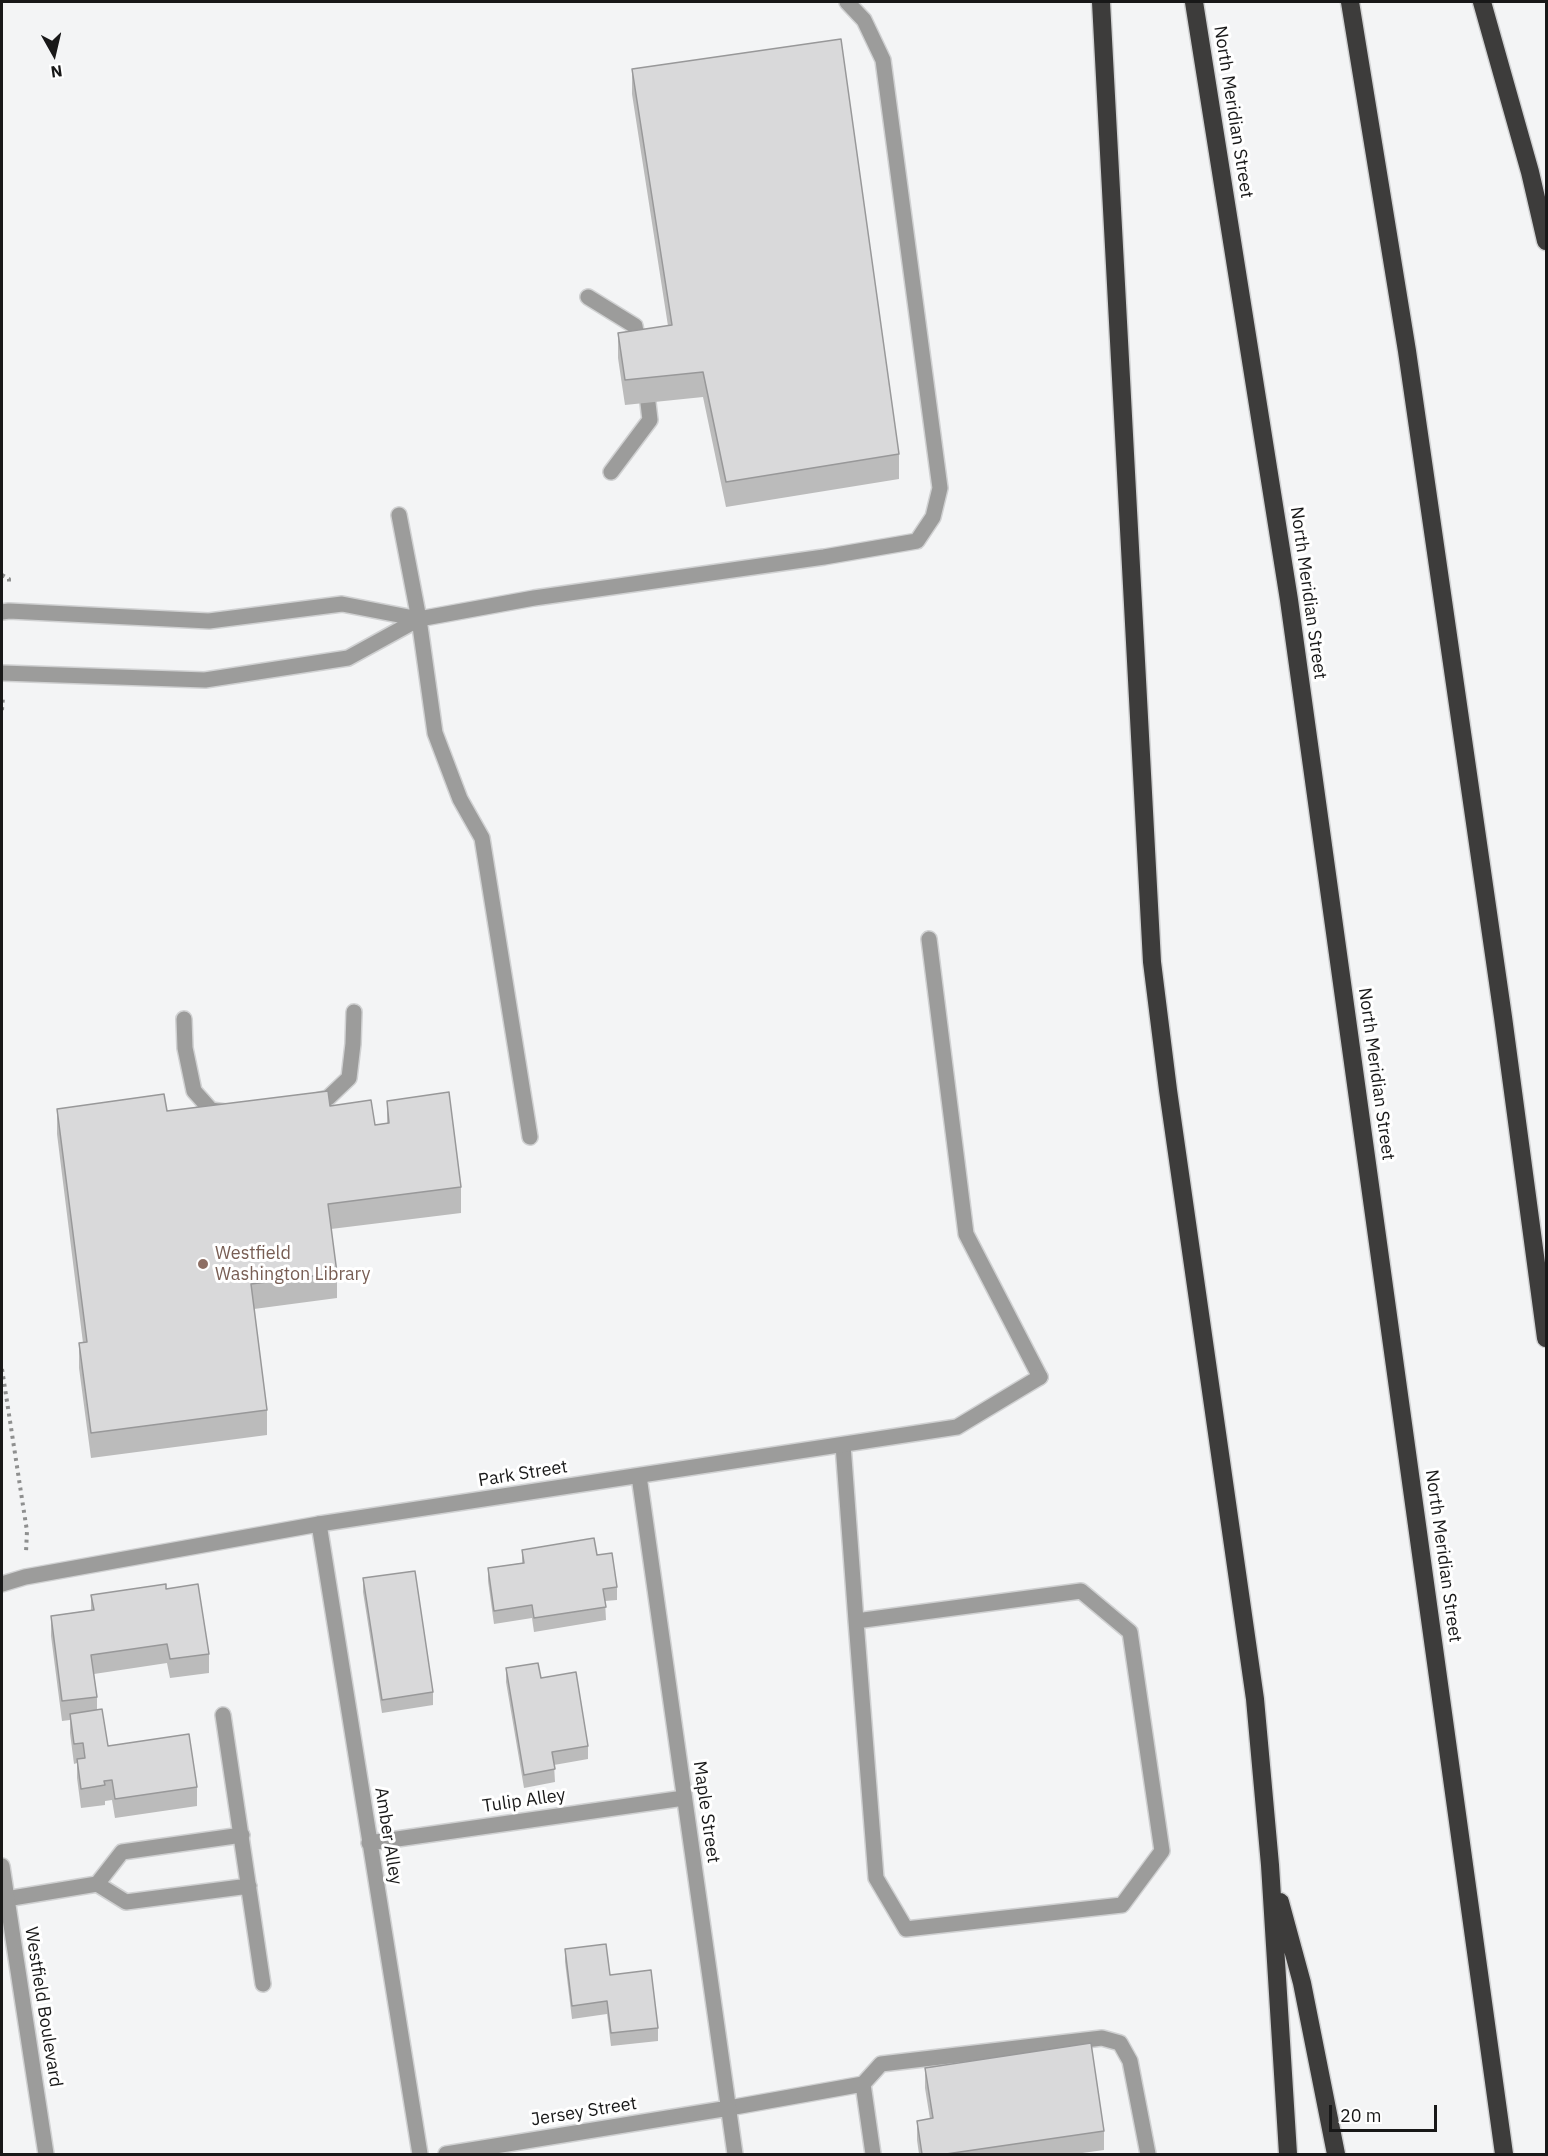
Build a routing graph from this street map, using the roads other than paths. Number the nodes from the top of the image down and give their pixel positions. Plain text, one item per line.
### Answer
1 (847, 2) edge
2 (1101, 2) edge
3 (1194, 2) edge
4 (1350, 2) edge
5 (1482, 2) edge
6 (1546, 241) edge
7 (588, 297) dead end
8 (640, 354) edge
9 (648, 403) edge
10 (611, 472) dead end
11 (399, 515) dead end
12 (2, 612) edge
13 (419, 619) junction
14 (2, 673) edge
15 (929, 939) dead end
16 (354, 1012) dead end
17 (184, 1019) dead end
18 (293, 1108) edge
19 (237, 1115) edge
20 (530, 1137) dead end
21 (1546, 1338) edge
22 (843, 1445) junction
23 (639, 1476) junction
24 (319, 1524) junction
25 (2, 1584) edge
26 (856, 1621) junction
27 (223, 1715) dead end
28 (684, 1798) junction
29 (242, 1835) junction
30 (369, 1842) junction
31 (1270, 1865) junction
32 (2, 1866) edge
33 (97, 1884) junction
34 (249, 1886) junction
35 (6, 1899) junction
36 (263, 1984) dead end
37 (862, 2084) junction
38 (729, 2108) junction
39 (46, 2154) edge
40 (420, 2154) edge
41 (446, 2154) edge
42 (735, 2154) edge
43 (873, 2154) edge
44 (1148, 2154) edge
45 (1287, 2154) edge
46 (1336, 2154) edge
47 (1504, 2154) edge

1 - 13 street
2 - 31 highway
3 - 47 highway, North Meridian Street
4 - 21 highway
5 - 6 highway
7 - 8 street
9 - 10 street
11 - 13 street
12 - 13 street
13 - 14 street
13 - 20 street
15 - 22 street, Park Street
16 - 18 street
17 - 19 street
22 - 23 street, Park Street
22 - 26 street
23 - 24 street, Park Street
23 - 28 street, Maple Street
24 - 25 street, Park Street
24 - 30 street, Amber Alley
26 - 26 street
27 - 29 street
28 - 30 street, Tulip Alley
28 - 38 street, Maple Street
29 - 33 street
29 - 34 street
30 - 40 street, Amber Alley
31 - 45 highway
31 - 46 highway
32 - 35 street, Westfield Boulevard
33 - 34 street
33 - 35 street
34 - 36 street
35 - 39 street, Westfield Boulevard
37 - 38 street, Jersey Street
37 - 43 street
37 - 44 street
38 - 41 street, Jersey Street
38 - 42 street, Maple Street

